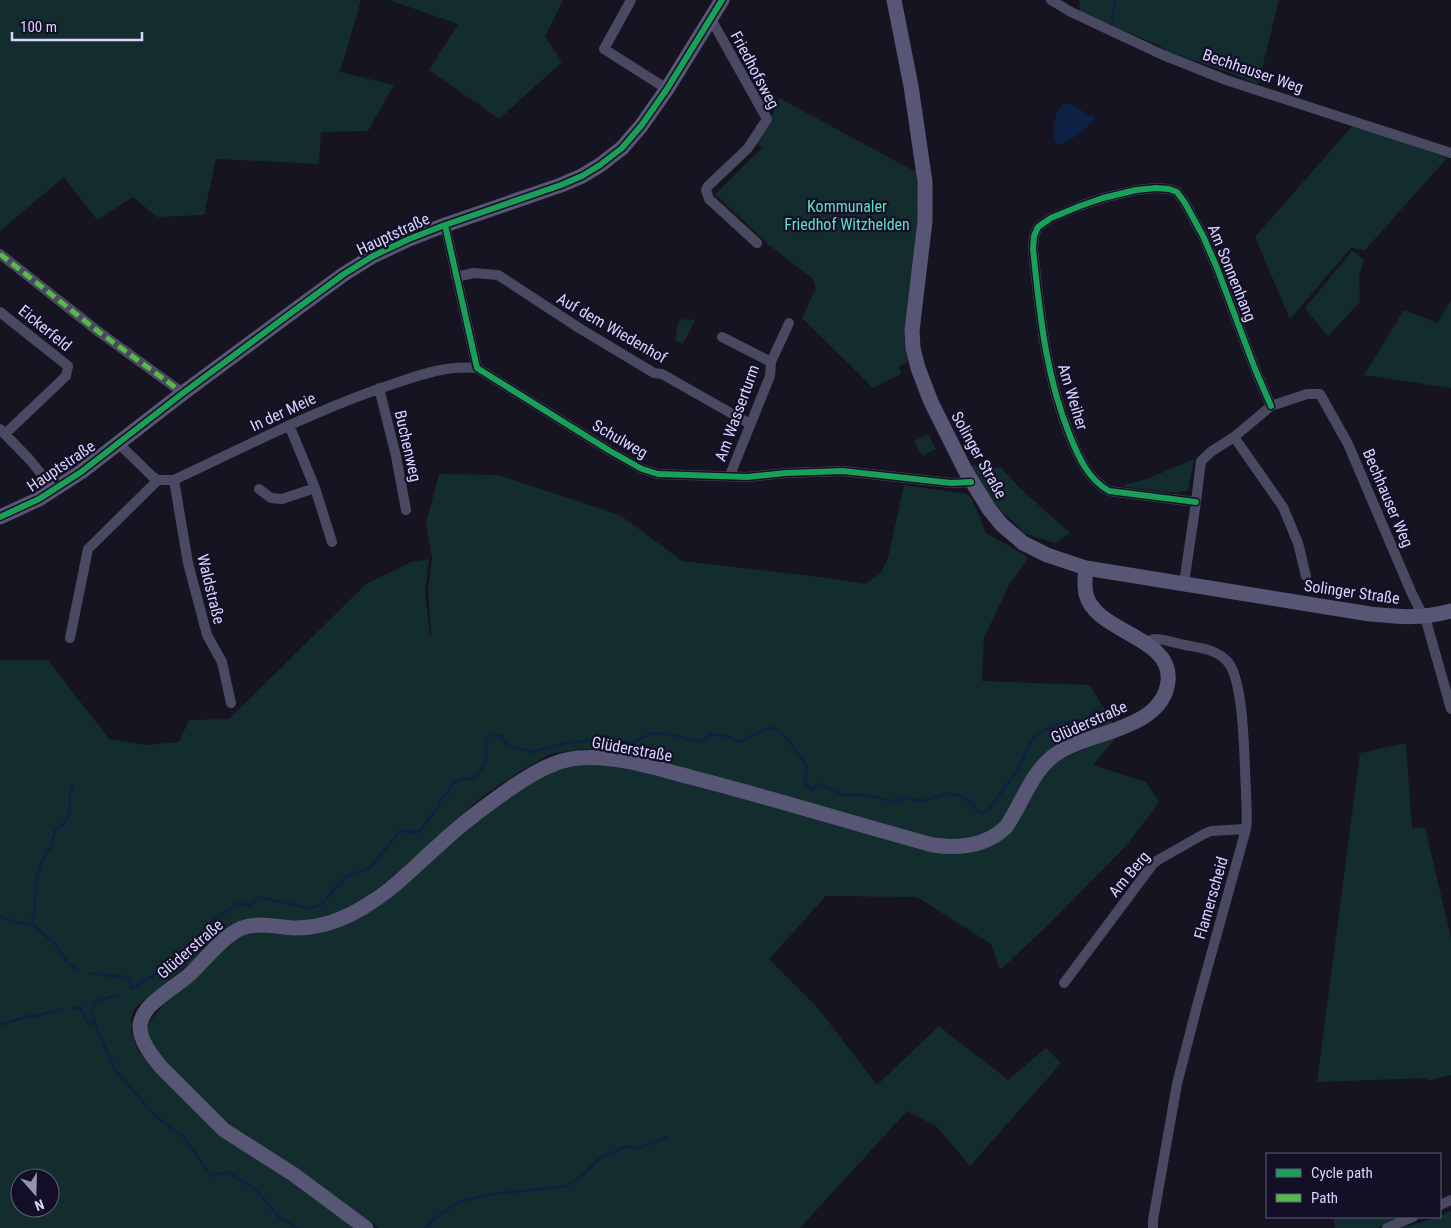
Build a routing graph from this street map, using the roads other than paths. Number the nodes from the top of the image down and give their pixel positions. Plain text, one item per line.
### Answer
1 (631, 0) edge
2 (722, 0) edge
3 (894, 0) edge
4 (1052, 0) edge
5 (711, 19) junction
6 (667, 89) junction
7 (1451, 153) edge
8 (1051, 218) joint
9 (445, 225) junction
10 (757, 243) dead end
11 (0, 254) edge
12 (456, 277) junction
13 (0, 312) edge
14 (789, 323) dead end
15 (722, 337) dead end
16 (771, 362) junction
17 (477, 368) junction
18 (379, 388) junction
19 (183, 393) junction
20 (1271, 406) junction
21 (750, 424) junction
22 (289, 425) junction
23 (2, 432) edge
24 (1234, 437) junction
25 (118, 443) junction
26 (730, 476) junction
27 (158, 480) junction
28 (174, 480) junction
29 (971, 482) junction
30 (315, 488) junction
31 (259, 489) dead end
32 (54, 490) junction
33 (1196, 502) junction
34 (406, 510) dead end
35 (0, 518) edge
36 (332, 542) dead end
37 (1086, 568) junction
38 (1306, 576) dead end
39 (1184, 583) junction
40 (1451, 611) edge
41 (1423, 617) junction
42 (70, 638) dead end
43 (1144, 643) junction
44 (231, 703) dead end
45 (1451, 709) edge
46 (1246, 829) junction
47 (1064, 983) dead end
48 (1410, 1218) edge
49 (366, 1228) edge
50 (1153, 1228) edge
51 (1387, 1228) edge

1 - 6 street
2 - 5 main road, Hauptstraße
3 - 29 main road, Solinger Straße
4 - 7 street, Bechhauser Weg
5 - 6 main road, Hauptstraße
5 - 10 street, Friedhofsweg
6 - 9 main road, Hauptstraße
8 - 20 street, Am Sonnenhang
8 - 33 street, Am Weiher
9 - 12 street
9 - 19 main road, Hauptstraße
11 - 19 street
12 - 17 street
12 - 21 street, Auf dem Wiedenhof
13 - 23 street, Eickerfeld
14 - 16 street, Am Wasserturm
15 - 16 street, Am Wasserturm
16 - 21 street, Am Wasserturm
17 - 18 street, In der Meie
17 - 26 street, Schulweg
18 - 22 street, In der Meie
18 - 34 street, Buchenweg
19 - 25 main road, Hauptstraße
20 - 24 street
20 - 41 street, Bechhauser Weg
21 - 26 street, Am Wasserturm
22 - 28 street, In der Meie
22 - 30 street
23 - 32 street
24 - 33 street
24 - 38 street
25 - 27 street
25 - 32 main road, Hauptstraße
26 - 29 street, Schulweg
27 - 28 street, In der Meie
27 - 42 street
28 - 44 street, Waldstraße
29 - 37 main road, Solinger Straße
30 - 31 street
30 - 36 street
32 - 35 main road, Hauptstraße
33 - 39 street
37 - 39 main road, Solinger Straße
37 - 43 main road, Glüderstraße
39 - 41 main road, Solinger Straße
40 - 41 main road, Solinger Straße
41 - 45 street, Bechhauser Weg
43 - 46 street, Flamerscheid
43 - 49 main road, Glüderstraße
46 - 47 street, Am Berg
46 - 50 street, Flamerscheid
48 - 51 street

